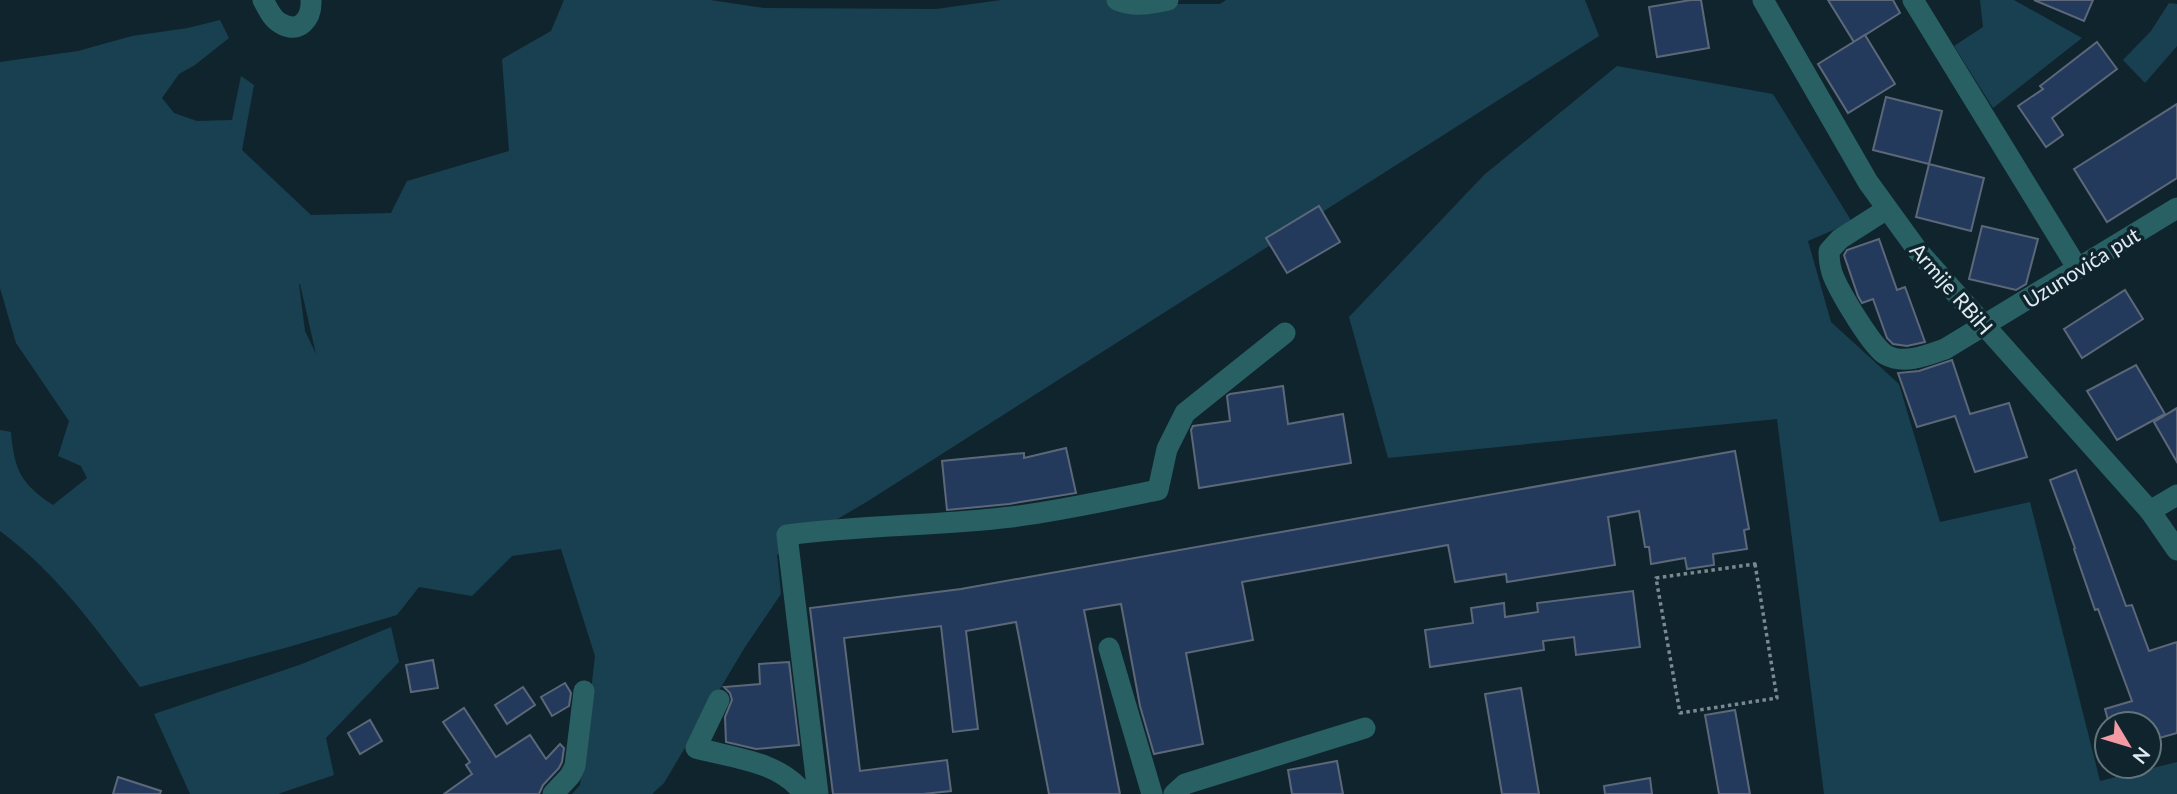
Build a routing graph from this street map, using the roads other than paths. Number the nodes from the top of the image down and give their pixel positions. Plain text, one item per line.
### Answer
1 (263, 0) edge
2 (310, 0) edge
3 (1117, 0) edge
4 (1168, 0) edge
5 (1763, 0) edge
6 (1913, 0) edge
7 (2177, 208) edge
8 (1887, 209) junction
9 (2078, 269) junction
10 (1985, 326) junction
11 (1284, 333) dead end
12 (2177, 495) edge
13 (2150, 511) junction
14 (2177, 550) edge
15 (1110, 648) dead end
16 (584, 691) dead end
17 (719, 700) dead end
18 (1365, 728) dead end
19 (553, 794) edge
20 (804, 794) edge
21 (818, 794) edge
22 (1152, 794) edge
23 (1174, 794) edge

1 - 2 street
3 - 4 street
5 - 8 street, Armije RBiH
6 - 9 street
7 - 9 street, Uzunovića put
8 - 10 street, Armije RBiH
8 - 10 street, Uzunovića put
9 - 10 street, Uzunovića put
10 - 13 street, Armije RBiH
11 - 21 street
12 - 13 street
13 - 14 street, Armije RBiH
15 - 22 street
16 - 19 street
17 - 20 street
18 - 23 street

